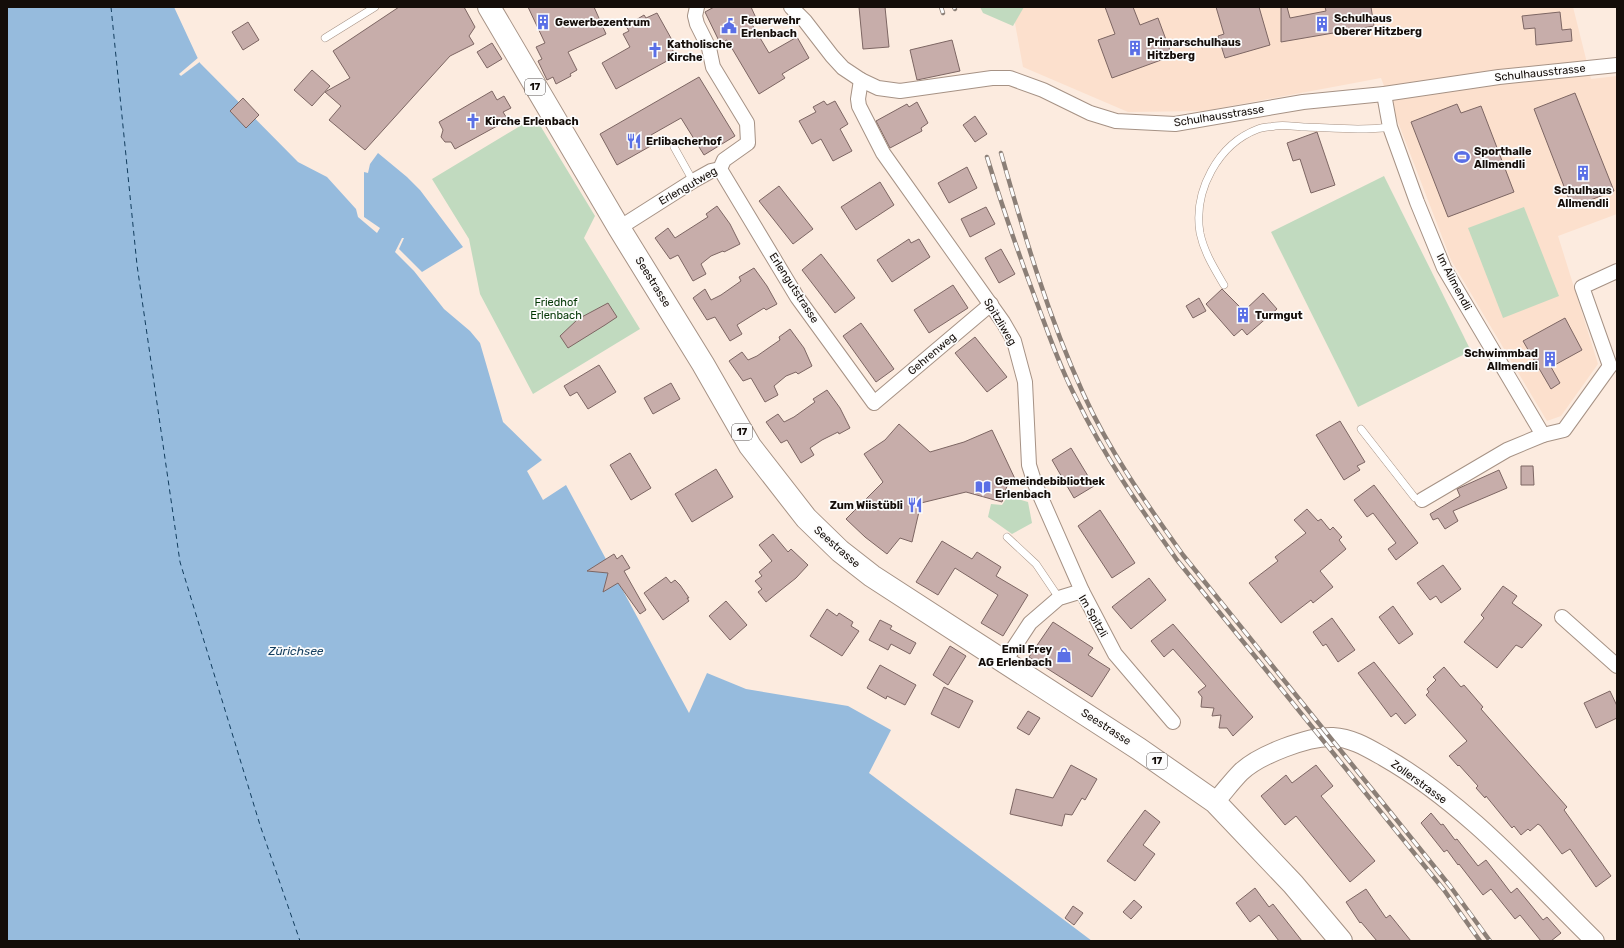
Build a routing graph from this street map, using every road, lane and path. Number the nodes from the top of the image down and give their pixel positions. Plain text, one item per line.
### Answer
1 (375, 7) edge
2 (490, 7) edge
3 (697, 7) edge
4 (791, 7) edge
5 (325, 38) dead end
6 (1617, 65) edge
7 (861, 80) junction
8 (1384, 94) junction
9 (1390, 127) junction
10 (674, 147) dead end
11 (720, 169) junction
12 (693, 181) junction
13 (619, 228) junction
14 (1617, 271) edge
15 (1224, 285) dead end
16 (991, 304) junction
17 (1613, 367) edge
18 (874, 404) joint
19 (1361, 429) dead end
20 (1543, 435) junction
21 (1422, 500) joint
22 (1007, 537) dead end
23 (1082, 591) junction
24 (1059, 598) junction
25 (1562, 617) dead end
26 (1005, 661) junction
27 (1617, 666) edge
28 (1173, 722) dead end
29 (1215, 802) junction
30 (1340, 941) edge
31 (1595, 941) edge

1 - 5 lane
2 - 13 main road, Seestrasse / 17
3 - 11 street, Erlengutweg
4 - 7 street, Schulhausstrasse
6 - 8 street, Schulhausstrasse
7 - 8 street, Schulhausstrasse
7 - 16 street, Spitzliweg
8 - 9 street, Im Allmendli
9 - 15 lane
9 - 20 street, Im Allmendli
10 - 12 lane
11 - 12 street, Erlengutweg
11 - 18 street, Erlengutstrasse
12 - 13 street, Erlengutweg
13 - 26 main road, Seestrasse / 17
14 - 17 street
16 - 18 street, Gehrenweg
16 - 23 street, Spitzliweg
17 - 20 street
19 - 21 lane
20 - 21 street
22 - 24 lane
23 - 24 street, Im Spitzli
23 - 28 street, Im Spitzli
24 - 26 street, Im Spitzli
25 - 27 street
26 - 29 main road, Seestrasse / 17
29 - 30 main road, Seestrasse / 17
29 - 31 street, Zollerstrasse

